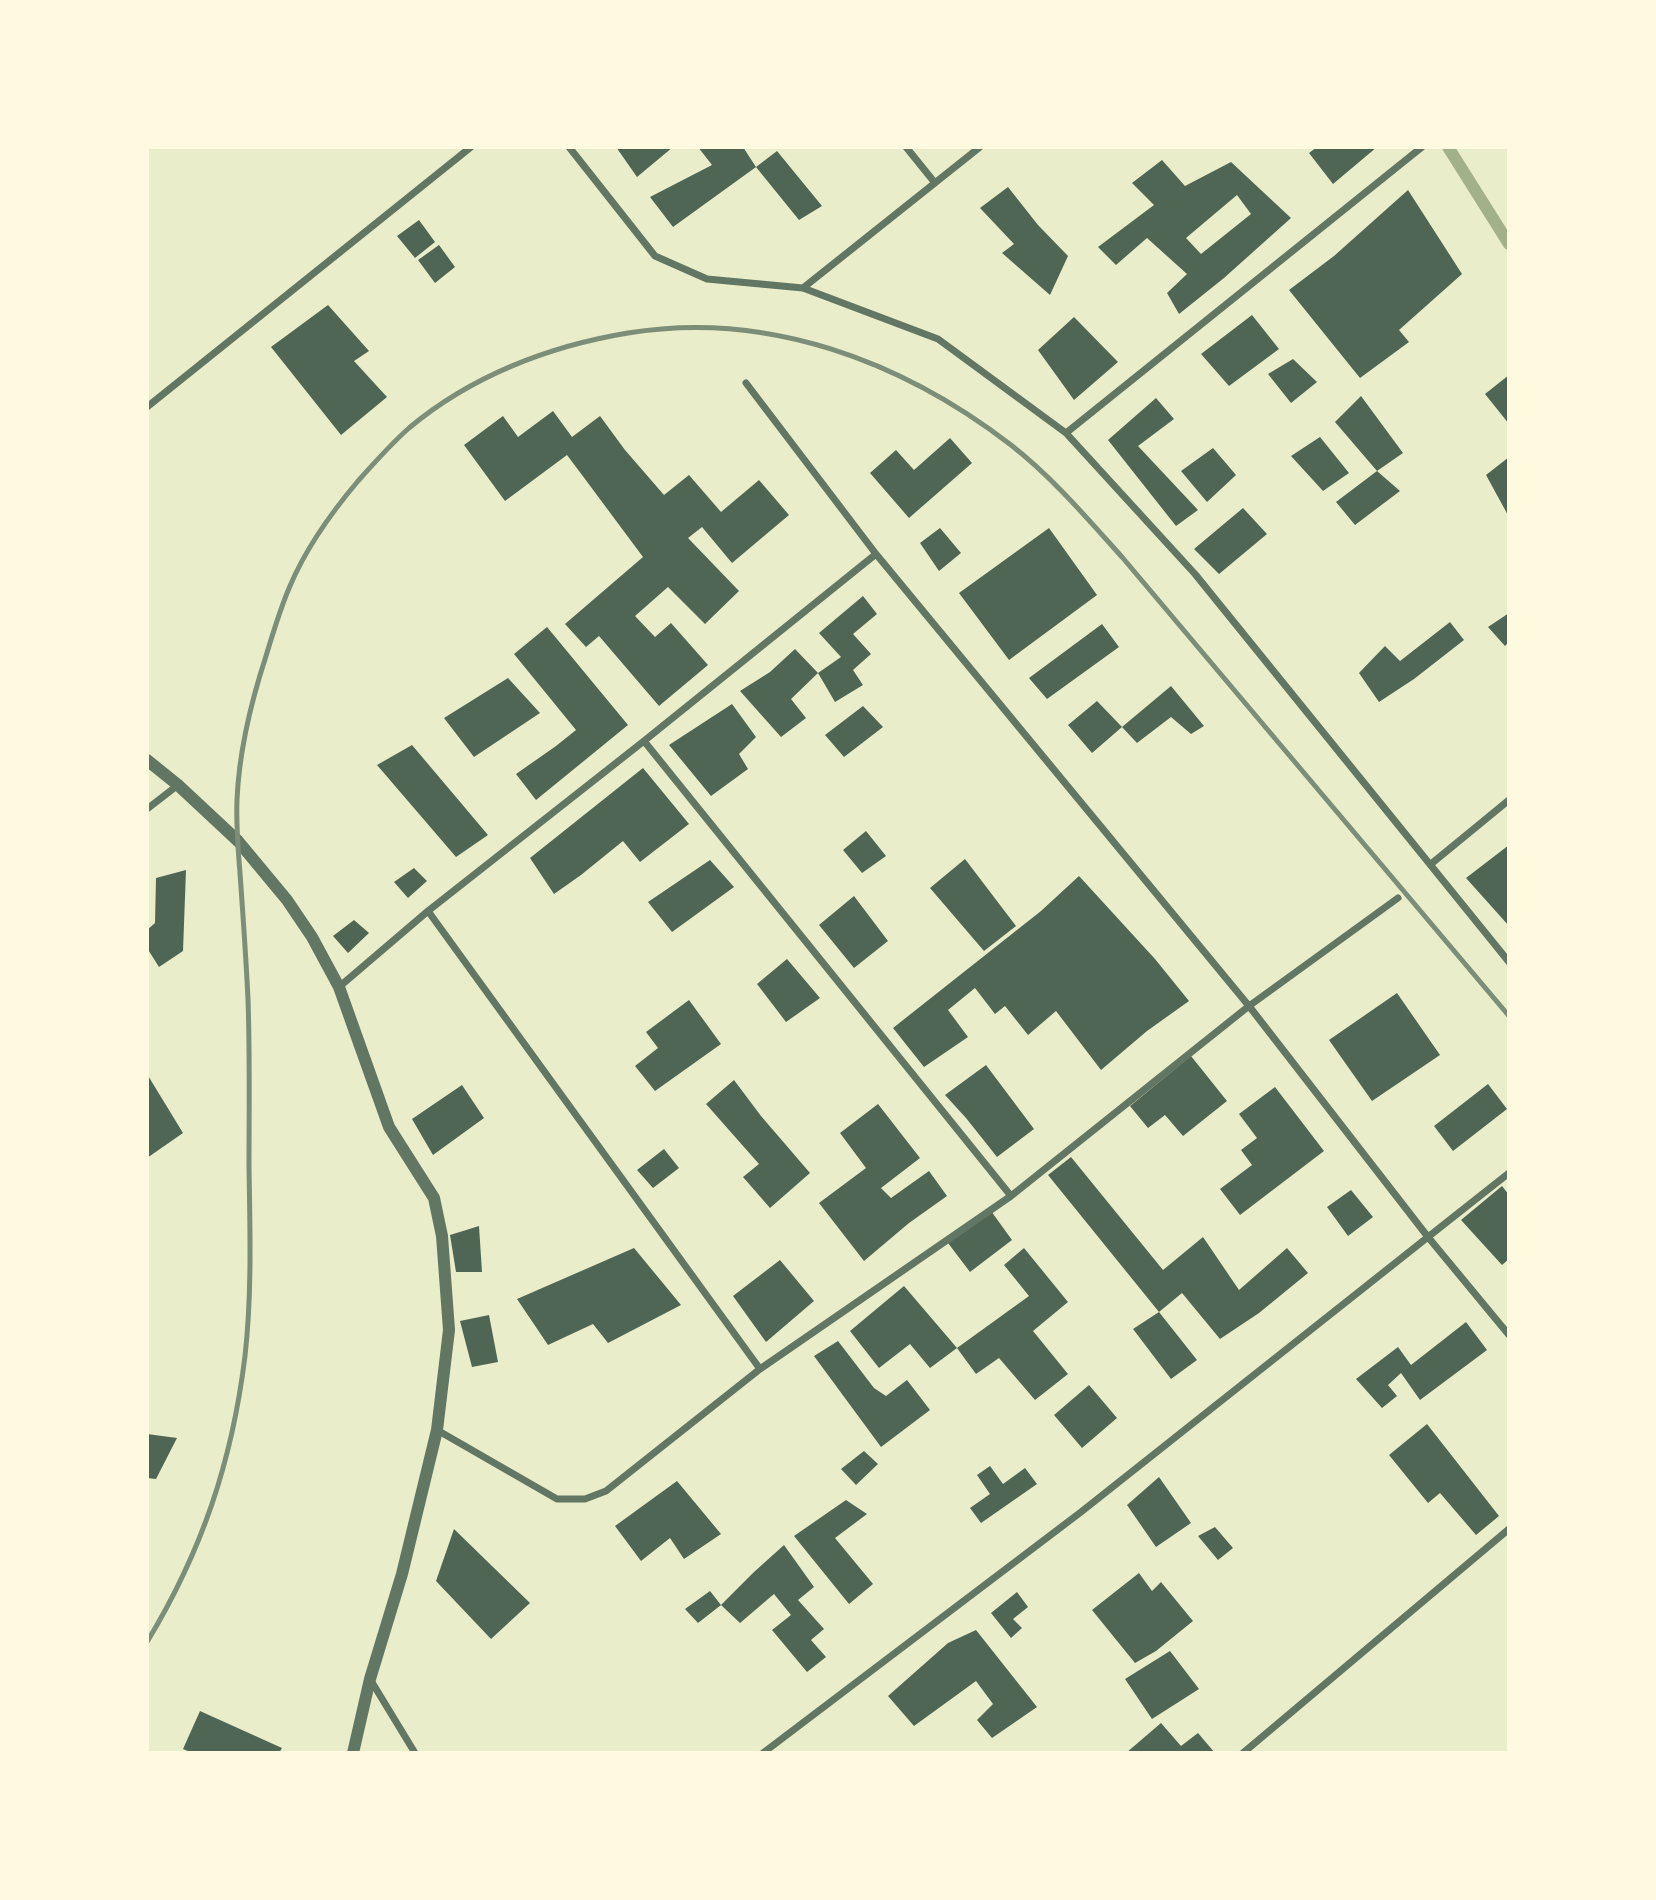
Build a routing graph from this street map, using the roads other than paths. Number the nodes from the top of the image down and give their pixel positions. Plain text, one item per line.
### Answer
1 (471, 147) edge
2 (569, 147) edge
3 (906, 147) edge
4 (980, 147) edge
5 (1419, 149) edge
6 (935, 183) junction
7 (803, 288) junction
8 (746, 383) dead end
9 (147, 407) edge
10 (1066, 433) junction
11 (876, 554) junction
12 (644, 741) junction
13 (147, 760) edge
14 (177, 785) junction
15 (1509, 800) edge
16 (147, 809) edge
17 (1431, 864) junction
18 (1398, 898) dead end
19 (428, 911) junction
20 (1509, 962) edge
21 (339, 987) junction
22 (1249, 1006) junction
23 (1509, 1172) edge
24 (1011, 1196) junction
25 (1428, 1237) junction
26 (1509, 1335) edge
27 (761, 1370) junction
28 (437, 1430) junction
29 (1509, 1529) edge
30 (370, 1679) junction
31 (353, 1753) edge
32 (415, 1753) edge
33 (763, 1753) edge
34 (1242, 1753) edge

1 - 9 street
2 - 7 street
3 - 6 street
4 - 6 street
5 - 10 street
6 - 7 street
7 - 10 street
8 - 11 street
10 - 17 street
11 - 12 street
11 - 22 street
12 - 19 street
12 - 24 street
13 - 14 street
14 - 16 street
14 - 21 street
15 - 17 street
17 - 20 street
18 - 22 street
19 - 21 street
19 - 27 street
21 - 28 street
22 - 24 street
22 - 25 street
23 - 25 street
24 - 27 street
25 - 26 street
25 - 33 street
27 - 28 street
28 - 30 street
29 - 34 street
30 - 31 street
30 - 32 street

